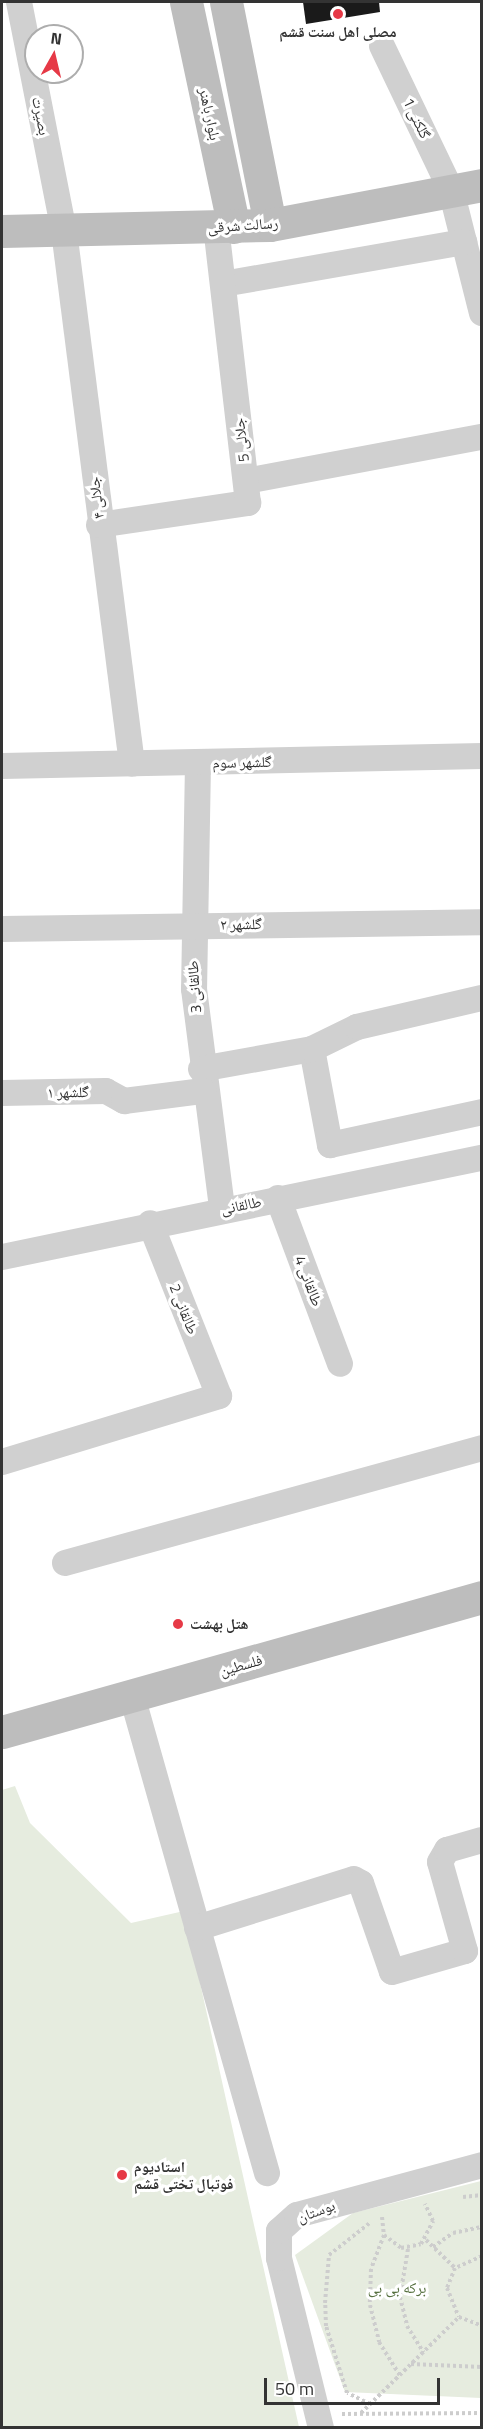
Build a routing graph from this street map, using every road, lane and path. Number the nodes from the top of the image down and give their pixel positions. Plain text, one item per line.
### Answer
1 (19, 2) edge
2 (186, 2) edge
3 (226, 2) edge
4 (382, 46) dead end
5 (466, 187) edge
6 (270, 225) junction
7 (225, 228) junction
8 (2, 231) edge
9 (64, 231) junction
10 (464, 242) junction
11 (223, 284) junction
12 (482, 313) edge
13 (482, 437) edge
14 (246, 481) junction
15 (99, 525) junction
16 (482, 756) edge
17 (198, 763) junction
18 (132, 764) junction
19 (2, 766) edge
20 (482, 922) edge
21 (191, 925) junction
22 (2, 929) edge
23 (482, 998) edge
24 (312, 1049) junction
25 (202, 1080) junction
26 (2, 1094) edge
27 (482, 1112) edge
28 (482, 1158) edge
29 (278, 1198) junction
30 (222, 1209) junction
31 (150, 1223) junction
32 (2, 1257) edge
33 (340, 1364) dead end
34 (482, 1448) edge
35 (2, 1462) edge
36 (65, 1563) dead end
37 (482, 1597) edge
38 (132, 1696) junction
39 (2, 1732) edge
40 (482, 1840) edge
41 (197, 1928) junction
42 (482, 2165) edge
43 (267, 2173) dead end
44 (415, 2198) dead end
45 (387, 2206) dead end
46 (382, 2215) junction
47 (482, 2227) edge
48 (384, 2235) junction
49 (426, 2240) junction
50 (433, 2247) junction
51 (408, 2248) junction
52 (482, 2256) edge
53 (455, 2268) junction
54 (459, 2317) junction
55 (482, 2326) edge
56 (423, 2352) junction
57 (411, 2364) junction
58 (482, 2367) edge
59 (400, 2375) junction
60 (370, 2404) junction
61 (361, 2413) junction
62 (482, 2413) edge
63 (319, 2421) edge

1 - 9 street, بصیرت
2 - 7 main road, بلوار باهنر
3 - 6 main road
4 - 5 street, گلکنی 1
5 - 6 main road, رسالت شرقی
5 - 10 street, گلکنی 1
6 - 7 main road, رسالت شرقی
7 - 9 main road, رسالت شرقی
7 - 11 street, جلالی 5
8 - 9 main road, رسالت شرقی
9 - 15 street, جلالی ۴
10 - 11 street
10 - 12 street, گلکنی 1
11 - 14 street, جلالی 5
13 - 14 street
14 - 15 street, جلالی 5
15 - 18 street, جلالی ۴
16 - 17 street, گلشهر سوم
17 - 18 street, گلشهر سوم
17 - 21 street, طالقانی 3
18 - 19 street, گلشهر سوم
20 - 21 street, گلشهر ۲
21 - 22 street, گلشهر ۲
21 - 25 street, طالقانی 3
23 - 24 street, گلشهر ۱
24 - 25 street, گلشهر ۱
24 - 27 street
25 - 26 street, گلشهر ۱
25 - 30 street, طالقانی 3
28 - 29 street, طالقانی
29 - 30 street, طالقانی
29 - 33 street, طالقانی 4
30 - 31 street, طالقانی
31 - 32 street, طالقانی
31 - 35 street, طالقانی 2
34 - 36 street
37 - 38 main road, فلسطین
38 - 39 main road, فلسطین
38 - 41 street
40 - 41 street
41 - 43 street
42 - 63 street, بوستان
44 - 49 path
45 - 46 path
46 - 48 path
46 - 60 path
47 - 50 path
48 - 51 path
48 - 59 path
49 - 50 path
49 - 51 path
50 - 53 path
51 - 56 path
52 - 53 path
53 - 54 path
54 - 55 path
54 - 56 path
56 - 57 path
57 - 58 path
57 - 59 path
59 - 60 path
60 - 61 path
61 - 62 path
61 - 63 path

